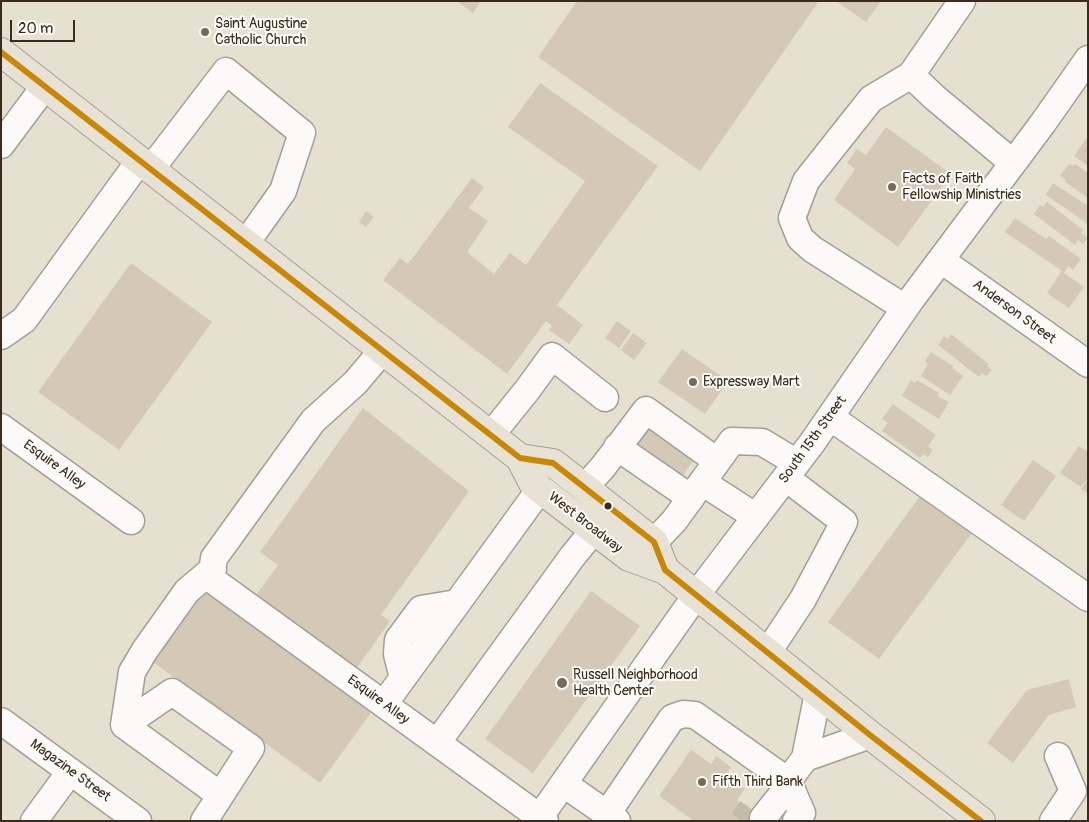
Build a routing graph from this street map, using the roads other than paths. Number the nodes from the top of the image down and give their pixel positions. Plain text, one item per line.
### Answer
1 (962, 1) edge
2 (1, 52) edge
3 (1088, 59) edge
4 (911, 75) junction
5 (45, 86) junction
6 (1, 145) edge
7 (1013, 163) junction
8 (146, 165) junction
9 (246, 243) junction
10 (941, 260) junction
11 (906, 308) junction
12 (1, 336) edge
13 (383, 350) junction
14 (1088, 364) edge
15 (605, 398) dead end
16 (830, 417) junction
17 (1, 427) edge
18 (491, 435) junction
19 (627, 435) junction
20 (520, 458) junction
21 (791, 470) junction
22 (704, 480) junction
23 (585, 487) junction
24 (540, 489) junction
25 (756, 517) junction
26 (131, 521) dead end
27 (594, 530) junction
28 (654, 542) junction
29 (665, 570) junction
30 (212, 574) junction
31 (697, 594) junction
32 (1088, 598) edge
33 (768, 652) junction
34 (818, 693) junction
35 (384, 704) junction
36 (1, 721) edge
37 (124, 725) junction
38 (870, 735) junction
39 (438, 743) junction
40 (1058, 756) dead end
41 (805, 758) junction
42 (70, 772) junction
43 (788, 781) junction
44 (564, 784) junction
45 (220, 796) junction
46 (765, 816) tunnel mouth
47 (612, 817) edge
48 (541, 820) edge
49 (34, 821) edge
50 (138, 821) edge
51 (204, 821) edge
52 (796, 821) edge
53 (981, 821) edge
54 (1053, 821) edge

1 - 4 street
2 - 5 main road, West Broadway
3 - 7 street, South 15th Street
4 - 7 street
4 - 11 street
5 - 6 street
5 - 8 main road, West Broadway
7 - 10 street, South 15th Street
8 - 9 main road, West Broadway
8 - 9 street
8 - 12 street
9 - 13 main road, West Broadway
10 - 11 street, South 15th Street
10 - 14 street, Anderson Street
11 - 16 street, South 15th Street
13 - 18 main road, West Broadway
13 - 30 street
15 - 18 street
16 - 21 street, South 15th Street
16 - 32 street
17 - 26 street, Esquire Alley
18 - 20 main road, West Broadway
19 - 22 street
19 - 22 street
19 - 23 street
20 - 23 main road, West Broadway
20 - 24 main road, West Broadway
21 - 22 street
21 - 25 street, South 15th Street
21 - 33 street
22 - 25 street
22 - 28 street
23 - 28 main road, West Broadway
24 - 27 main road, West Broadway
24 - 35 street
25 - 31 street, South 15th Street
27 - 29 main road, West Broadway
27 - 39 street
28 - 29 main road, West Broadway
29 - 31 main road, West Broadway
30 - 35 street, Esquire Alley
30 - 37 street
31 - 33 main road, West Broadway
31 - 44 street, South 15th Street
33 - 34 main road, West Broadway
34 - 38 main road, West Broadway
34 - 41 street
35 - 39 street, Esquire Alley
36 - 42 street, Magazine Street
37 - 45 street
37 - 45 street
38 - 41 street
38 - 53 main road, West Broadway
39 - 48 street, Esquire Alley
40 - 54 street
41 - 43 street
42 - 49 street
42 - 50 street, Magazine Street
43 - 46 street
43 - 47 street
43 - 52 street
44 - 47 street
44 - 48 street, South 15th Street
45 - 51 street

